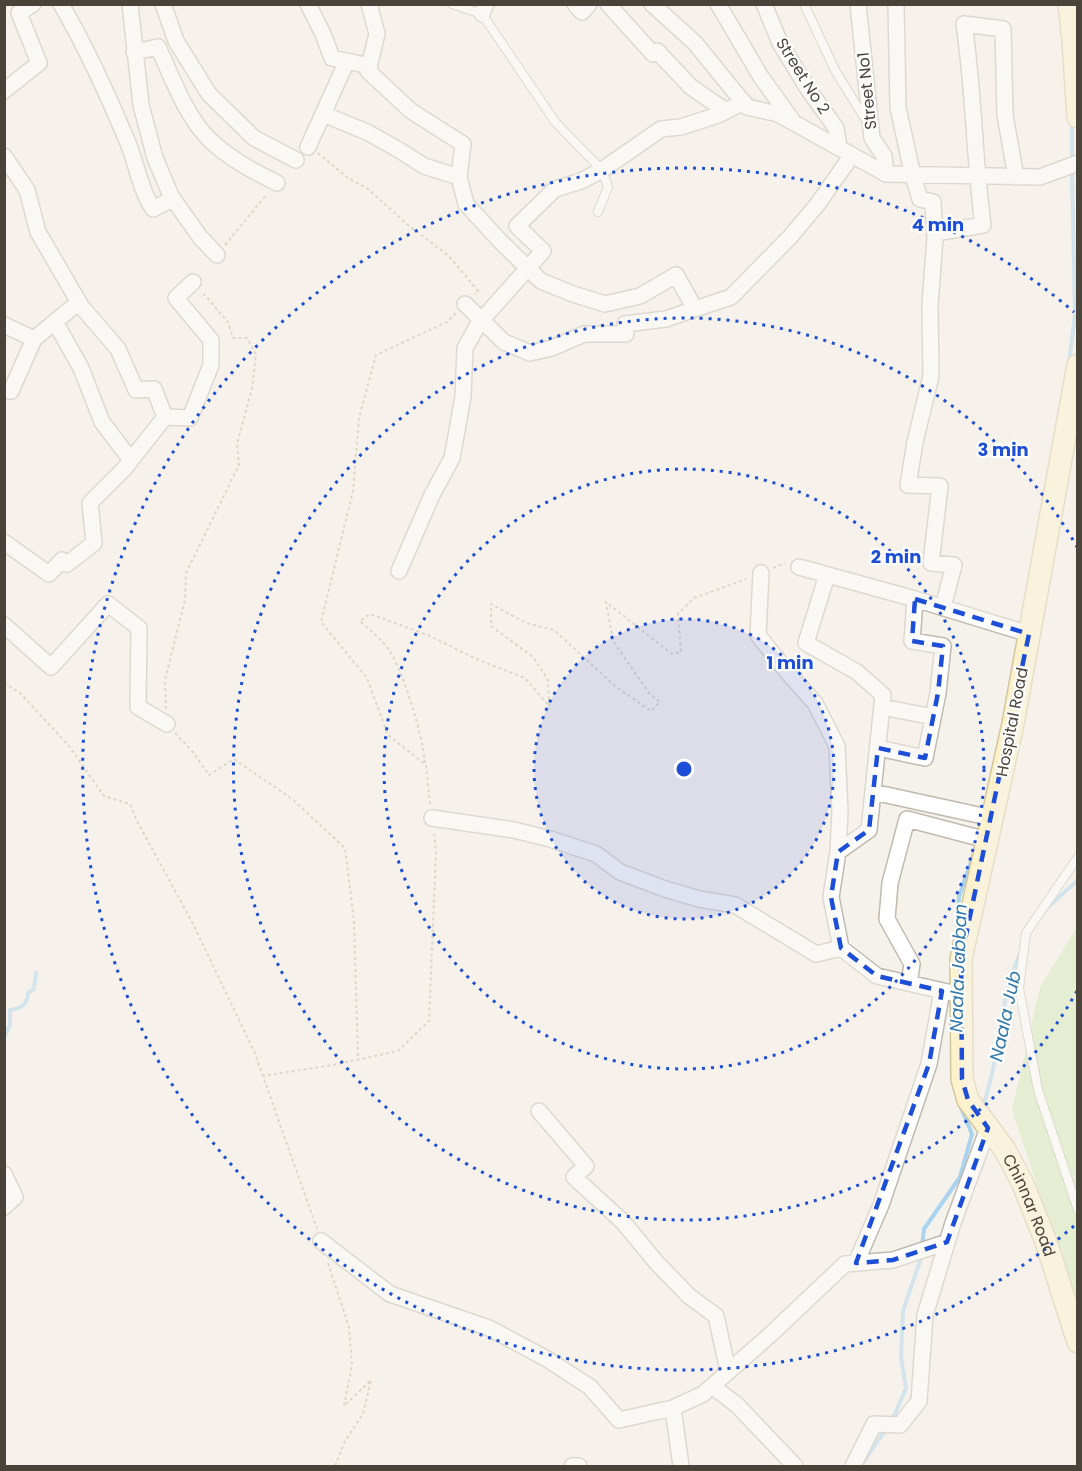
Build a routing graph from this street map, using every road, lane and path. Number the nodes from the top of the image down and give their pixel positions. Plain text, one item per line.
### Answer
1 (33, 4) edge
2 (61, 4) edge
3 (130, 4) edge
4 (163, 4) edge
5 (308, 4) edge
6 (369, 4) edge
7 (452, 4) edge
8 (575, 4) edge
9 (589, 4) edge
10 (608, 4) edge
11 (652, 4) edge
12 (718, 4) edge
13 (764, 4) edge
14 (804, 4) edge
15 (858, 4) edge
16 (896, 4) edge
17 (1069, 4) edge
18 (484, 9) edge
19 (134, 52) junction
20 (347, 61) junction
21 (369, 66) junction
22 (4, 91) edge
23 (744, 102) junction
24 (726, 111) junction
25 (323, 114) junction
26 (1077, 117) edge
27 (794, 123) junction
28 (872, 129) junction
29 (308, 147) joint
30 (838, 147) junction
31 (852, 155) junction
32 (5, 157) edge
33 (297, 160) dead end
34 (1077, 163) edge
35 (602, 170) junction
36 (886, 174) junction
37 (913, 176) junction
38 (976, 176) junction
39 (459, 177) junction
40 (1016, 177) junction
41 (276, 183) joint
42 (172, 199) junction
43 (598, 212) dead end
44 (935, 233) junction
45 (217, 255) joint
46 (527, 268) junction
47 (193, 282) joint
48 (79, 302) junction
49 (465, 304) junction
50 (694, 309) junction
51 (482, 320) junction
52 (55, 322) junction
53 (4, 325) edge
54 (34, 339) junction
55 (1077, 365) edge
56 (4, 390) edge
57 (165, 417) junction
58 (131, 460) junction
59 (4, 542) edge
60 (799, 567) joint
61 (399, 571) dead end
62 (761, 573) junction
63 (827, 575) junction
64 (915, 599) junction
65 (943, 608) junction
66 (4, 625) edge
67 (1029, 634) junction
68 (4, 683) edge
69 (882, 707) junction
70 (933, 717) junction
71 (167, 724) junction
72 (878, 748) junction
73 (426, 765) junction
74 (873, 792) junction
75 (987, 817) junction
76 (432, 818) junction
77 (981, 838) junction
78 (838, 852) junction
79 (1077, 857) edge
80 (841, 948) junction
81 (909, 983) junction
82 (951, 993) junction
83 (358, 1060) junction
84 (262, 1076) junction
85 (962, 1079) joint
86 (539, 1111) dead end
87 (988, 1128) junction
88 (4, 1174) edge
89 (4, 1207) edge
90 (1077, 1210) edge
91 (321, 1242) junction
92 (947, 1242) junction
93 (856, 1263) junction
94 (1077, 1342) edge
95 (728, 1371) junction
96 (712, 1386) junction
97 (673, 1408) junction
98 (335, 1467) edge
99 (572, 1467) edge
100 (579, 1467) edge
101 (681, 1467) edge
102 (795, 1467) edge
103 (853, 1467) edge

1 - 22 street
2 - 42 street
3 - 19 street
4 - 33 street
5 - 20 street
6 - 21 street
7 - 18 lane
8 - 9 street
10 - 24 street
11 - 23 street
12 - 27 street
13 - 30 street, Street No 2
14 - 28 lane
15 - 28 street, Street No1
16 - 37 street
17 - 26 main road
18 - 35 lane
19 - 41 street
19 - 42 street
20 - 21 street
20 - 25 street
21 - 39 street
23 - 24 street
23 - 27 street
24 - 35 street
25 - 29 street
25 - 39 street
27 - 30 street
28 - 36 street, Street No1
29 - 49 path
30 - 31 street
31 - 36 street
31 - 50 street
32 - 48 street
34 - 40 street
35 - 43 lane
35 - 46 street
36 - 37 street
37 - 38 street
37 - 44 street
38 - 40 street
38 - 40 street
38 - 44 street
39 - 46 street
41 - 45 path
42 - 45 street
44 - 65 street
46 - 50 street
46 - 51 street
47 - 57 street
47 - 71 path
48 - 52 street
48 - 57 street
49 - 51 street
49 - 73 path
50 - 51 street
51 - 61 street
52 - 54 street
52 - 58 street
53 - 54 street
54 - 56 street
55 - 67 main road, Hospital Road
57 - 58 street
58 - 59 street
60 - 62 path
60 - 63 street
62 - 73 path
62 - 78 street
63 - 64 street
63 - 69 street
64 - 65 street
64 - 70 street
65 - 67 street
66 - 71 street
67 - 75 main road, Hospital Road
68 - 84 path
69 - 70 street
69 - 72 street
70 - 72 street
71 - 83 path
72 - 74 street
73 - 76 path
74 - 75 street
74 - 78 street
75 - 77 main road, Hospital Road
76 - 80 street
76 - 83 path
77 - 81 street
77 - 82 main road, Hospital Road
78 - 80 street
79 - 90 lane
80 - 81 street
81 - 82 street
82 - 85 main road, Hospital Road
82 - 93 street
83 - 84 path
84 - 91 path
85 - 87 main road, Chinnar Road
86 - 95 street
87 - 92 street
87 - 94 main road, Chinnar Road
88 - 89 street
91 - 97 street
91 - 98 path
92 - 93 street
92 - 103 street
93 - 95 street
95 - 96 street
96 - 97 street
96 - 102 street
97 - 101 street
99 - 100 street

